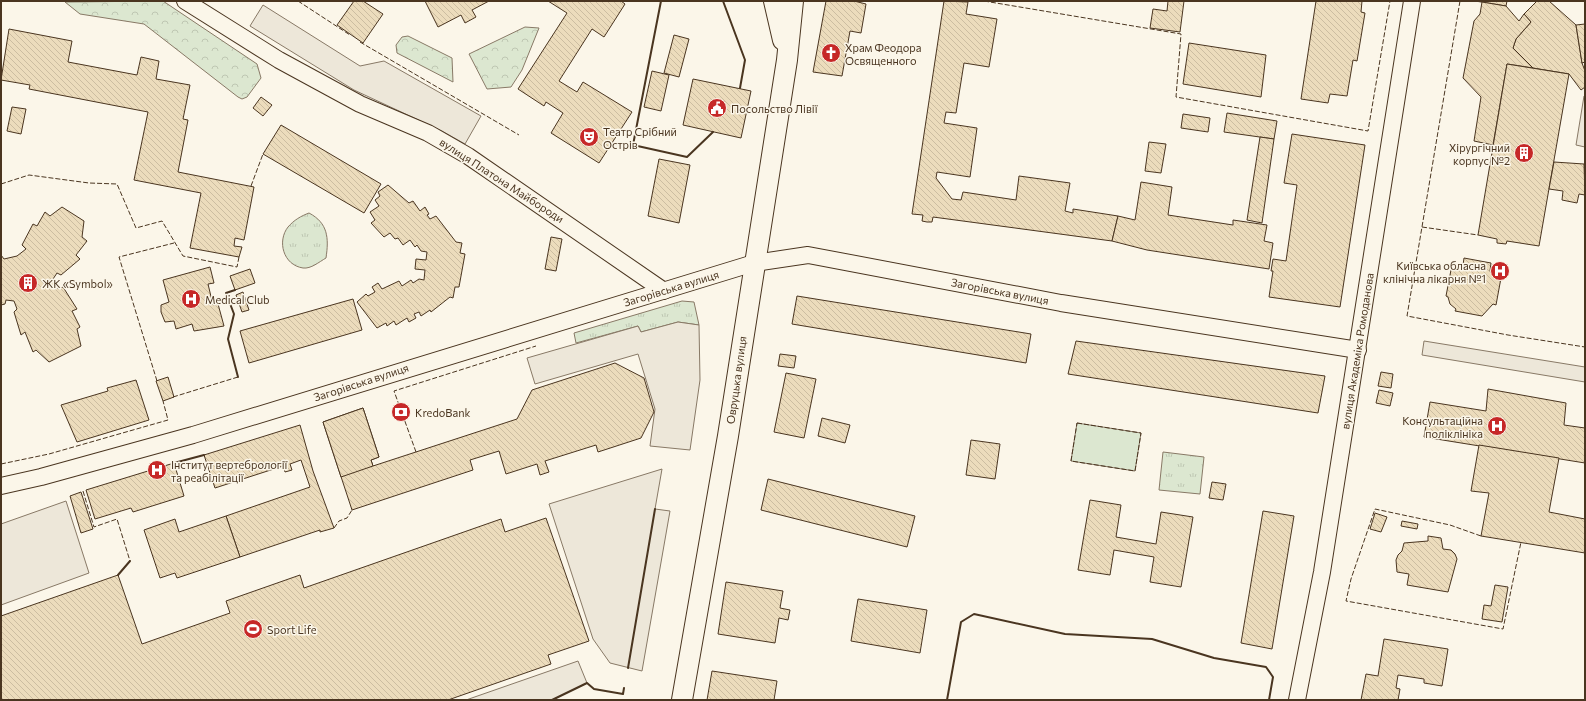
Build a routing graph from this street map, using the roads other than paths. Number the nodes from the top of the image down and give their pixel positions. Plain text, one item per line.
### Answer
1 (185, 1) edge
2 (774, 1) edge
3 (793, 1) edge
4 (1412, 1) edge
5 (787, 60) junction
6 (754, 263) junction
7 (664, 291) junction
8 (1358, 350) junction
9 (1, 486) edge
10 (682, 700) edge
11 (1297, 700) edge

1 - 7 street, вулиця Платона Майбороди
2 - 5 street, Овруцька вулиця
3 - 5 street, Овруцька вулиця
4 - 8 street, вулиця Академіка Ромоданова
5 - 6 street, Овруцька вулиця
6 - 7 street, Загорівська вулиця
6 - 8 street, Загорівська вулиця
6 - 10 street, Овруцька вулиця
7 - 9 street, Загорівська вулиця
8 - 11 street, вулиця Академіка Ромоданова

